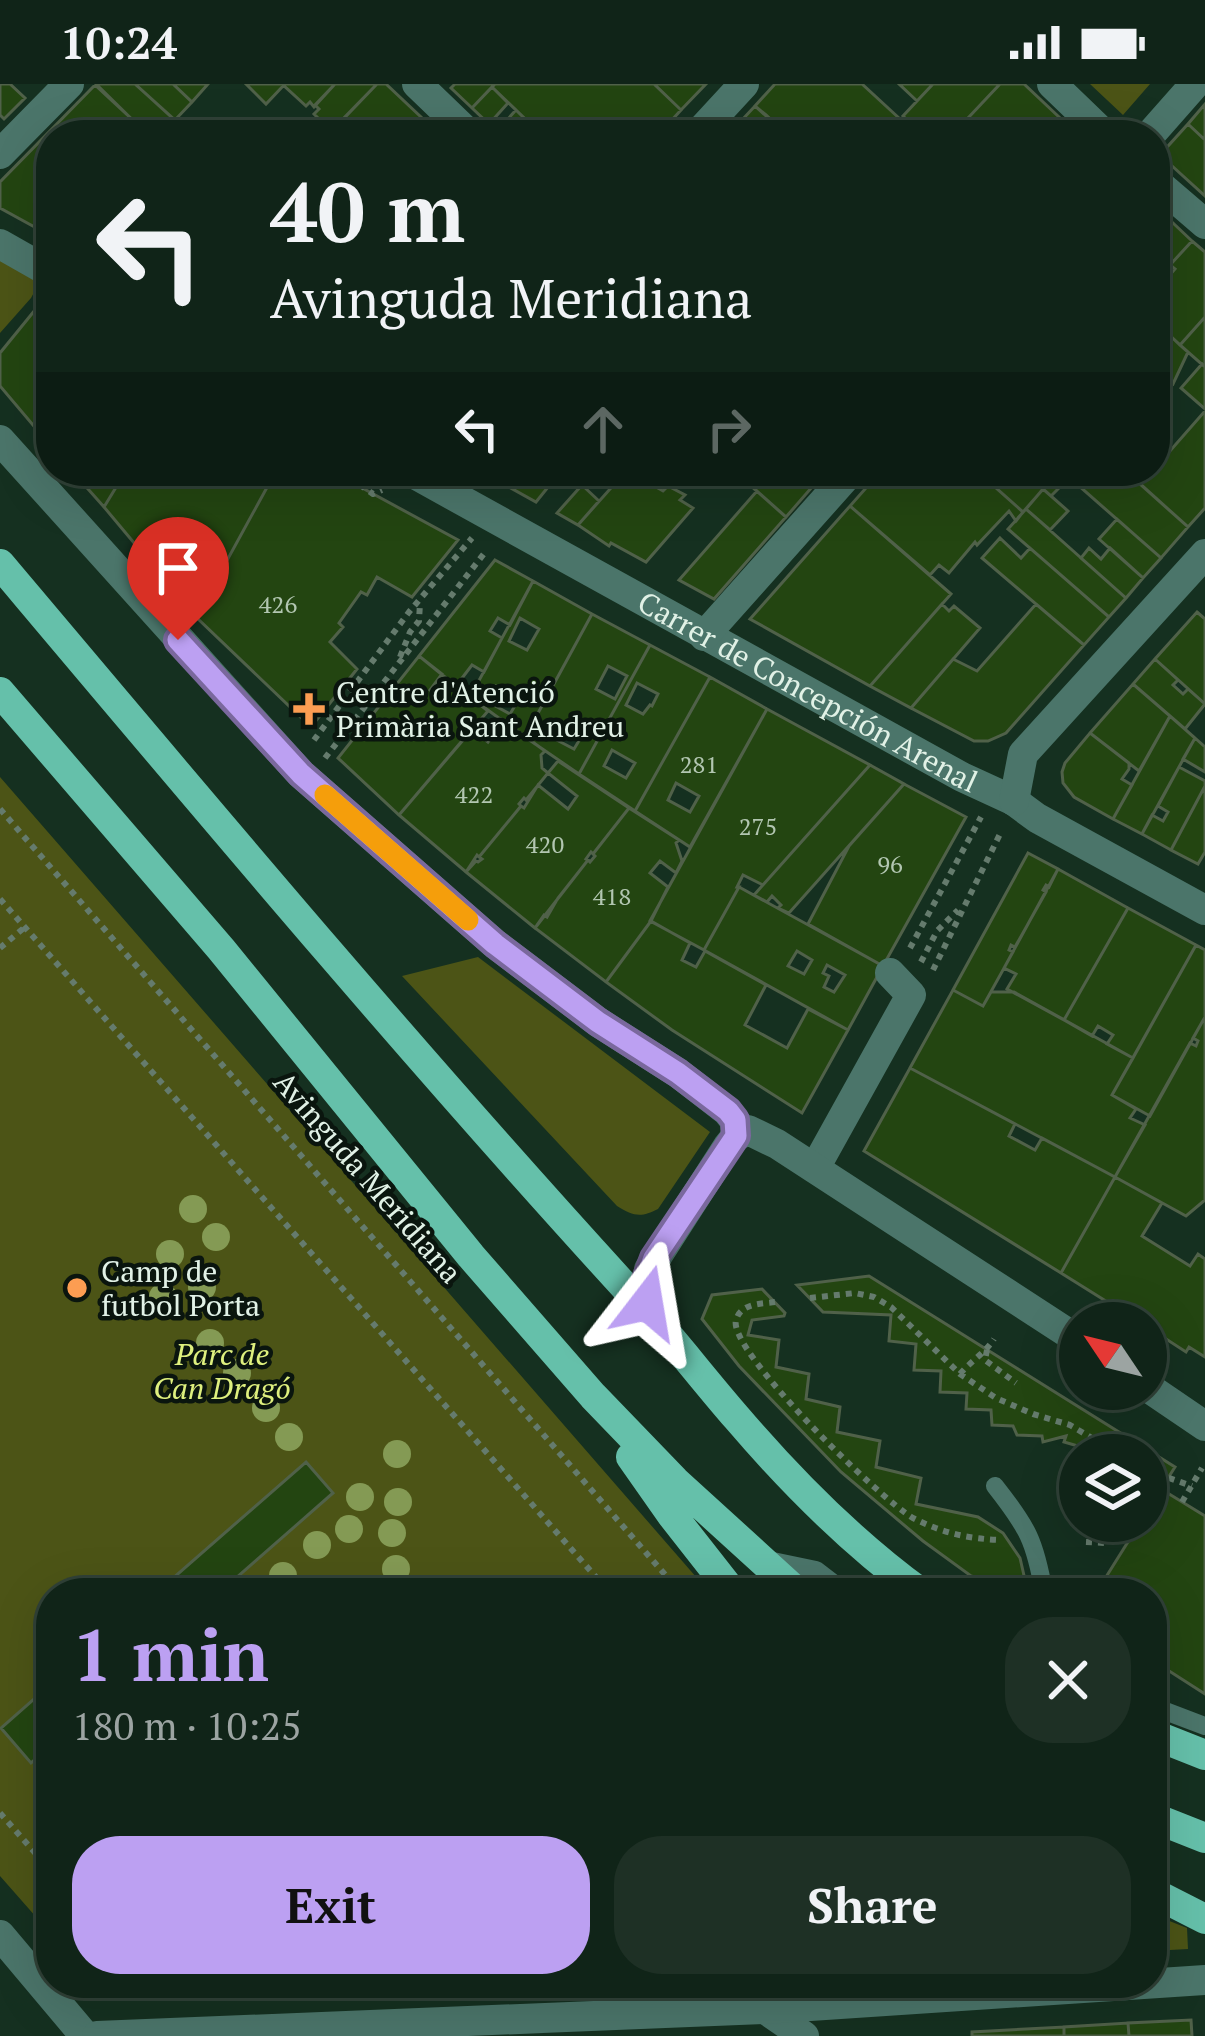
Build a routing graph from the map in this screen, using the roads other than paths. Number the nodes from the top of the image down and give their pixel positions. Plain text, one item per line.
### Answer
1 (69, 84) edge
2 (417, 84) edge
3 (744, 84) edge
4 (1052, 84) edge
5 (1195, 84) edge
6 (454, 120) edge
7 (711, 120) edge
8 (1089, 120) edge
9 (1163, 120) edge
10 (0, 154) edge
11 (1170, 194) edge
12 (1205, 224) edge
13 (0, 244) edge
14 (36, 264) edge
15 (0, 440) edge
16 (36, 480) edge
17 (41, 486) edge
18 (437, 486) edge
19 (838, 486) edge
20 (1205, 554) edge
21 (0, 564) edge
22 (704, 636) junction
23 (0, 692) edge
24 (1014, 801) junction
25 (1205, 910) edge
26 (902, 974) road end
27 (736, 1136) junction
28 (815, 1168) junction
29 (654, 1318) junction
30 (1059, 1327) edge
31 (593, 1396) junction
32 (1167, 1400) edge
33 (1205, 1426) edge
34 (995, 1486) dead end
35 (758, 1558) junction
36 (721, 1578) edge
37 (781, 1578) edge
38 (826, 1578) edge
39 (900, 1578) edge
40 (1042, 1578) edge
41 (1167, 1717) edge
42 (1167, 1737) edge
43 (1203, 1745) edge
44 (1167, 1822) edge
45 (1205, 1838) edge
46 (1167, 1895) edge
47 (1167, 1899) edge
48 (1205, 1906) edge
49 (1205, 1919) edge
50 (0, 1935) edge
51 (36, 1978) edge
52 (1205, 1980) edge
53 (1167, 1982) edge
54 (53, 1998) edge
55 (922, 1998) edge
56 (765, 2008) junction
57 (85, 2036) edge
58 (97, 2036) edge
59 (804, 2036) edge

1 - 10 street
2 - 6 street
3 - 7 street
4 - 8 street
5 - 9 street
11 - 12 street
13 - 14 street
15 - 16 street
17 - 27 street
18 - 22 street, Carrer de Concepción Arenal
19 - 22 street
20 - 24 street
21 - 29 main road
22 - 24 street, Carrer de Concepción Arenal
23 - 31 main road, Avinguda Meridiana
24 - 25 street, Carrer de Concepción Arenal
26 - 28 street
27 - 28 street
27 - 29 street
28 - 30 street
29 - 39 main road
31 - 35 main road, Avinguda Meridiana
31 - 36 main road, Avinguda Meridiana
32 - 33 street
34 - 40 lane
35 - 37 main road, Avinguda Meridiana
35 - 38 lane
41 - 43 lane
42 - 43 main road
44 - 45 main road
46 - 48 lane
47 - 49 main road
50 - 51 street
52 - 53 street
54 - 57 street
55 - 56 street
56 - 58 street
56 - 59 street

